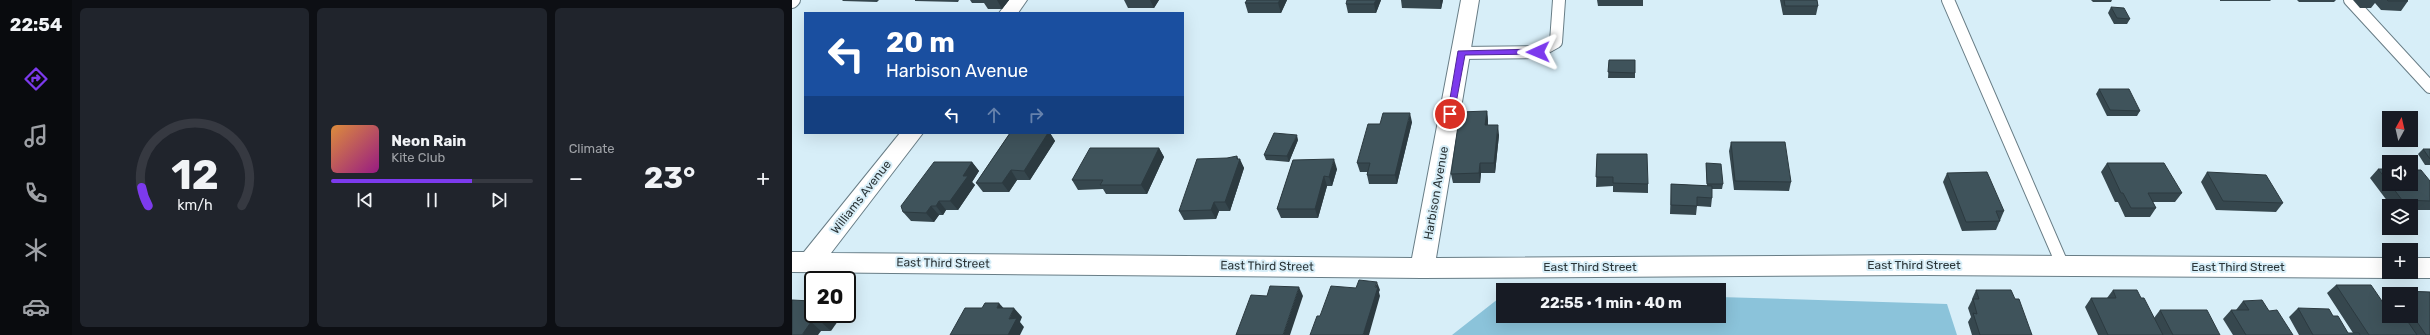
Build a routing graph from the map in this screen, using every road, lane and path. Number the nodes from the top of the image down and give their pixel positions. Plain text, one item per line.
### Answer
1 (794, 0) edge
2 (1018, 0) edge
3 (1470, 0) edge
4 (1559, 0) edge
5 (1948, 0) edge
6 (2350, 0) edge
7 (792, 2) edge
8 (1009, 12) edge
9 (1461, 53) junction
10 (2430, 87) edge
11 (911, 134) edge
12 (801, 262) edge
13 (2063, 266) junction
14 (1422, 268) junction
15 (2382, 268) edge
16 (2418, 268) edge
17 (2430, 268) edge

1 - 7 lane
2 - 8 street
3 - 9 street, Harbison Avenue
4 - 9 lane
5 - 13 lane
6 - 10 lane
9 - 14 street, Harbison Avenue
11 - 12 street, Williams Avenue
12 - 14 street, East Third Street
13 - 14 street, East Third Street
13 - 15 street, East Third Street
16 - 17 street

